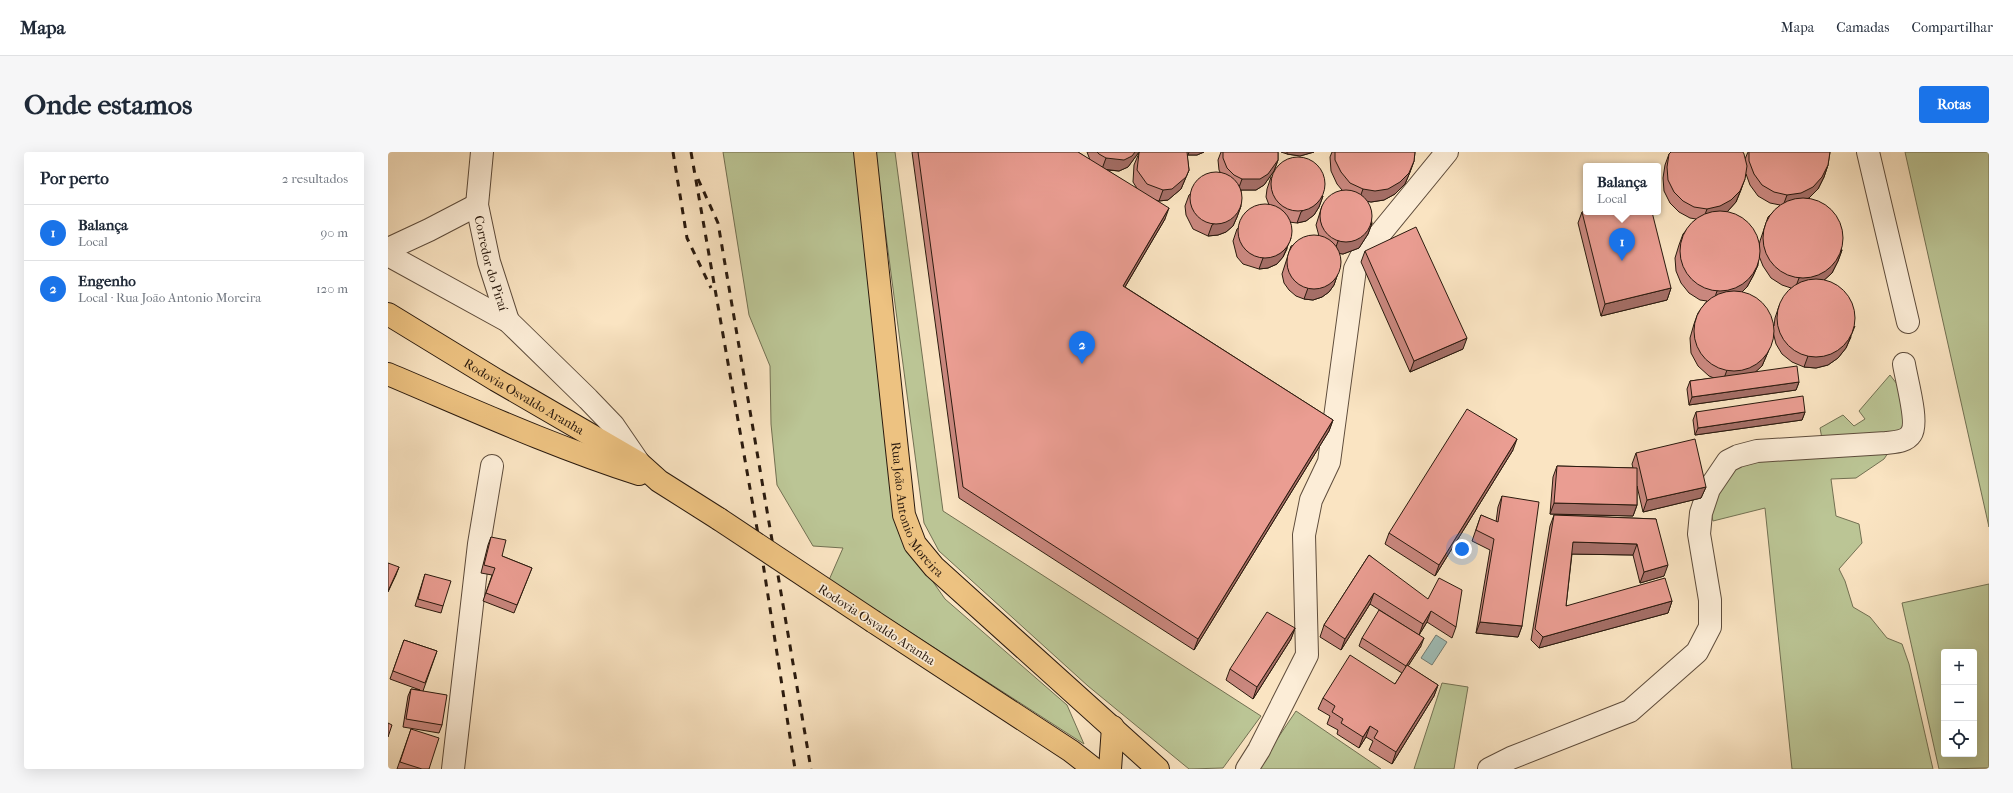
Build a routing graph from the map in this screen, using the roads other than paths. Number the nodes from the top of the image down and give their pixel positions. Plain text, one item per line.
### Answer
1 (482, 152) edge
2 (865, 152) edge
3 (1447, 152) edge
4 (1868, 152) edge
5 (477, 205) junction
6 (388, 249) edge
7 (388, 255) edge
8 (388, 314) edge
9 (508, 321) junction
10 (1908, 322) dead end
11 (1904, 364) dead end
12 (388, 374) edge
13 (639, 463) junction
14 (492, 466) dead end
15 (659, 480) junction
16 (1113, 727) junction
17 (453, 769) edge
18 (1094, 769) edge
19 (1110, 769) edge
20 (1158, 769) edge
21 (1247, 769) edge
22 (1489, 769) edge

1 - 5 street, Corredor do Piraí
2 - 16 main road, Rua João Antonio Moreira
3 - 21 street
4 - 10 street
5 - 6 street, Corredor do Piraí
5 - 9 street, Corredor do Piraí
7 - 9 street
8 - 13 main road, Rodovia Osvaldo Aranha
9 - 13 street
11 - 22 street
12 - 15 main road, Rodovia Osvaldo Aranha
13 - 15 main road, Rodovia Osvaldo Aranha
14 - 17 street
15 - 18 main road, Rodovia Osvaldo Aranha, bridge
16 - 19 main road
16 - 20 main road, Rua João Antonio Moreira

